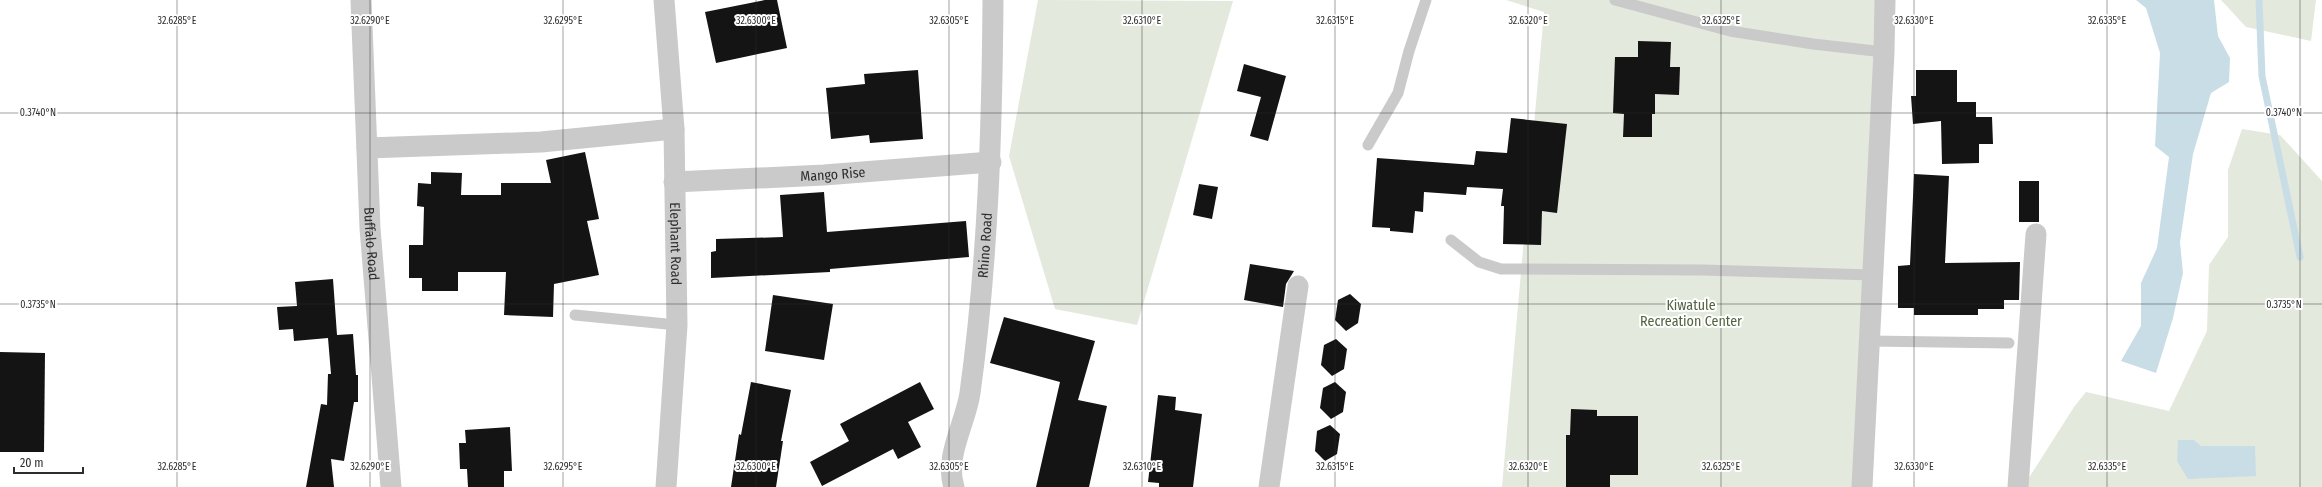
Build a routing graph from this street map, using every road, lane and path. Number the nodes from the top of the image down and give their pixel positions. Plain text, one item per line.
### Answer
1 (361, 0) edge
2 (664, 0) edge
3 (993, 0) edge
4 (1426, 0) edge
5 (1615, 0) edge
6 (1885, 0) edge
7 (1884, 52) junction
8 (674, 129) junction
9 (1368, 145) dead end
10 (367, 148) junction
11 (991, 162) junction
12 (674, 182) junction
13 (2036, 234) dead end
14 (1451, 240) dead end
15 (1874, 275) junction
16 (1298, 286) dead end
17 (575, 315) dead end
18 (677, 325) junction
19 (1870, 341) junction
20 (2009, 343) dead end
21 (391, 487) edge
22 (666, 487) edge
23 (954, 487) edge
24 (1269, 487) edge
25 (1862, 487) edge
26 (2018, 487) edge

1 - 10 street, Buffalo Road
2 - 8 street, Elephant Road
3 - 11 street, Rhino Road
4 - 9 lane
5 - 7 lane
6 - 7 street
7 - 15 street
8 - 10 street
8 - 12 street, Elephant Road
10 - 21 street, Buffalo Road
11 - 12 street, Mango Rise
11 - 23 street, Rhino Road
12 - 18 street, Elephant Road
13 - 26 street
14 - 15 lane
15 - 19 street
16 - 24 street
17 - 18 lane
18 - 22 street, Elephant Road
19 - 20 lane
19 - 25 street

